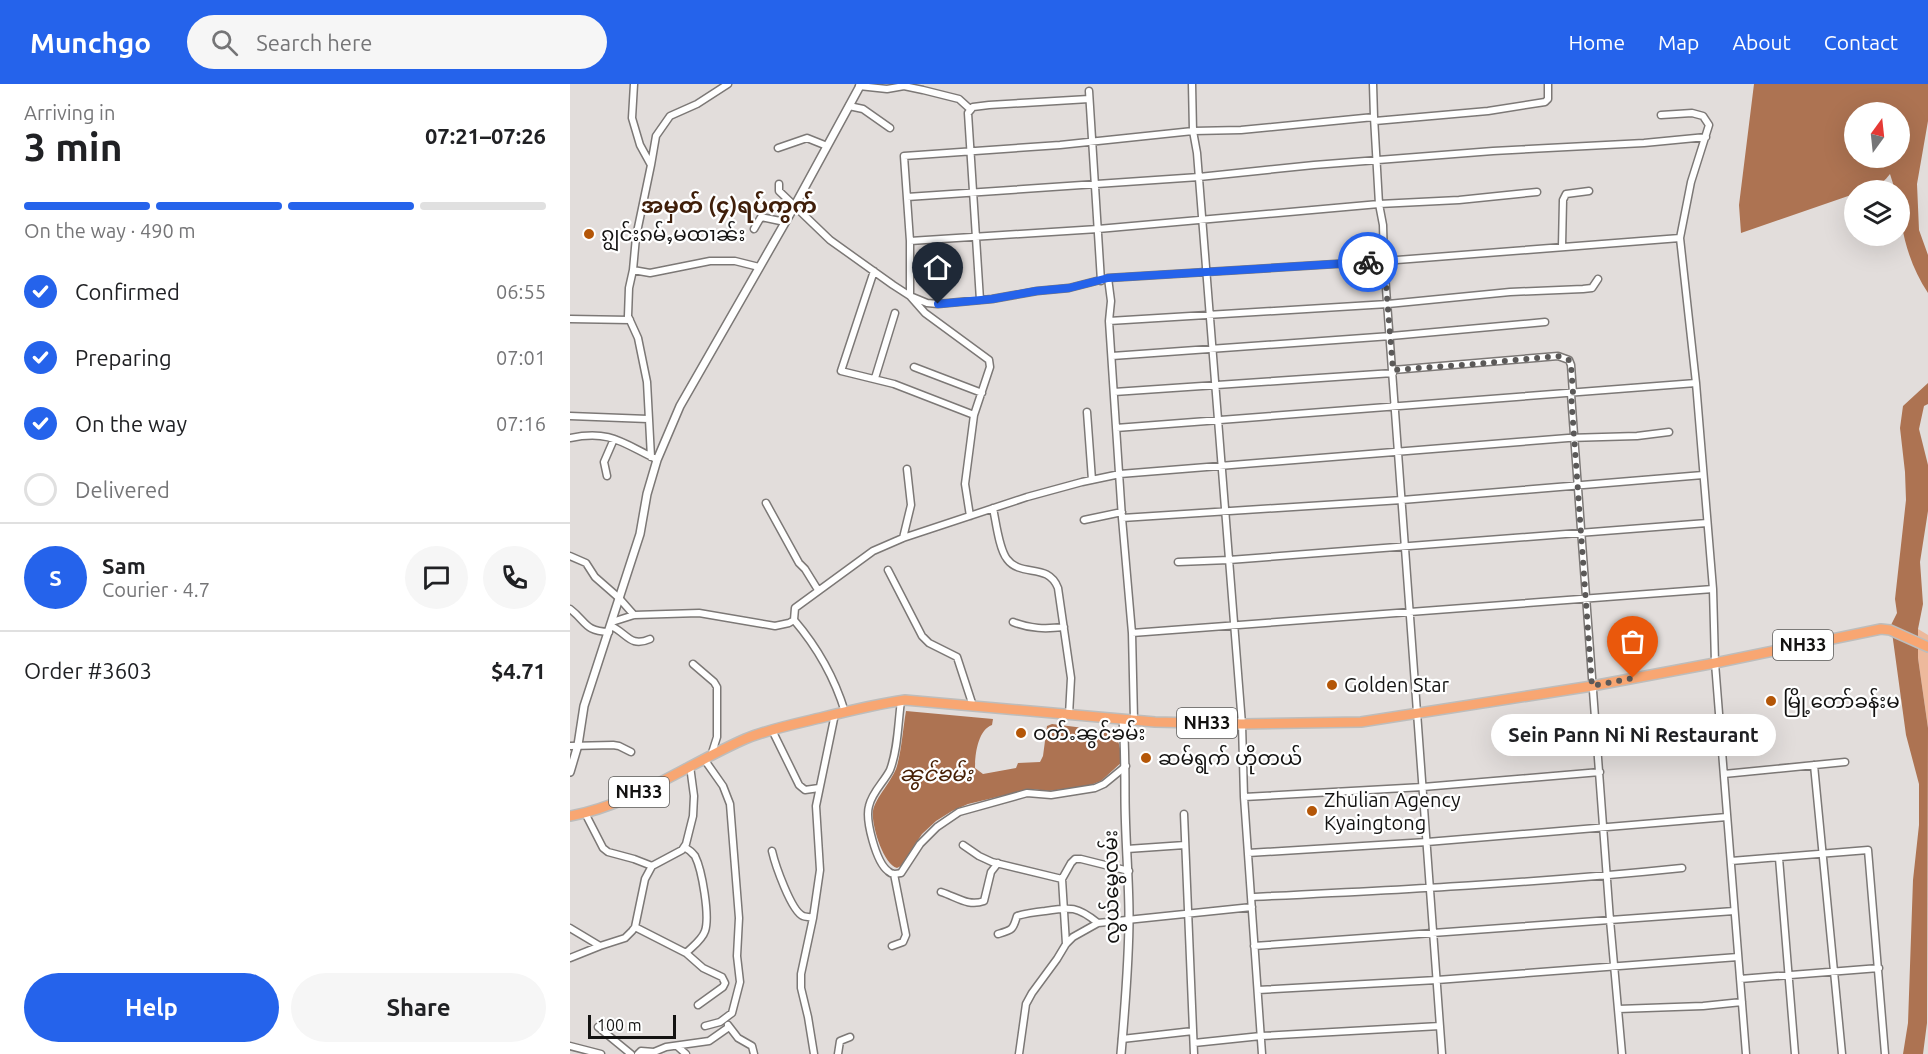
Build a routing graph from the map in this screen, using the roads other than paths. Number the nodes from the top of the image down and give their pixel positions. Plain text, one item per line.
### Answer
1 (634, 84) edge
2 (728, 84) edge
3 (1192, 84) edge
4 (1373, 84) edge
5 (1548, 84) edge
6 (860, 85) edge
7 (1089, 91) dead end
8 (1089, 99) junction
9 (849, 106) junction
10 (970, 109) junction
11 (1661, 115) dead end
12 (1375, 119) junction
13 (890, 128) dead end
14 (1193, 131) junction
15 (1706, 137) junction
16 (1092, 142) junction
17 (827, 146) junction
18 (778, 148) dead end
19 (970, 151) junction
20 (1377, 161) junction
21 (651, 165) junction
22 (1199, 177) junction
23 (779, 184) dead end
24 (1095, 184) junction
25 (1589, 191) dead end
26 (1537, 192) dead end
27 (974, 193) junction
28 (907, 197) junction
29 (1379, 204) junction
30 (794, 207) junction
31 (1203, 220) junction
32 (785, 222) junction
33 (754, 229) dead end
34 (1098, 229) junction
35 (977, 237) junction
36 (1680, 238) junction
37 (910, 241) junction
38 (1562, 246) junction
39 (1384, 261) junction
40 (759, 267) junction
41 (633, 270) junction
42 (873, 271) junction
43 (1207, 271) junction
44 (1104, 279) junction
45 (1598, 279) dead end
46 (910, 296) junction
47 (981, 300) junction
48 (1388, 304) junction
49 (895, 313) dead end
50 (1210, 316) junction
51 (570, 319) edge
52 (630, 320) junction
53 (1109, 321) junction
54 (1545, 322) dead end
55 (1390, 336) junction
56 (1213, 349) junction
57 (1112, 356) junction
58 (914, 367) dead end
59 (1393, 371) junction
60 (875, 378) junction
61 (1696, 383) junction
62 (1216, 384) junction
63 (1114, 392) junction
64 (982, 393) junction
65 (1572, 393) junction
66 (1396, 407) junction
67 (1087, 412) dead end
68 (974, 415) junction
69 (570, 416) edge
70 (648, 419) junction
71 (1218, 421) junction
72 (1116, 428) junction
73 (1669, 432) dead end
74 (570, 438) edge
75 (1575, 438) junction
76 (614, 439) junction
77 (1399, 452) junction
78 (654, 459) junction
79 (1222, 466) junction
80 (907, 469) dead end
81 (1120, 474) junction
82 (1703, 475) junction
83 (607, 476) dead end
84 (1092, 480) junction
85 (1577, 486) junction
86 (1402, 500) junction
87 (766, 503) dead end
88 (993, 508) junction
89 (1226, 512) junction
90 (1122, 515) junction
91 (970, 516) junction
92 (1084, 520) dead end
93 (1707, 523) junction
94 (1582, 532) junction
95 (903, 538) junction
96 (1406, 545) junction
97 (570, 556) edge
98 (1229, 560) junction
99 (1178, 562) dead end
100 (888, 570) dead end
101 (818, 590) junction
102 (1713, 590) junction
103 (620, 598) junction
104 (1586, 598) junction
105 (570, 609) edge
106 (1411, 612) junction
107 (634, 615) junction
108 (794, 620) junction
109 (1013, 622) dead end
110 (1234, 626) junction
111 (611, 627) junction
112 (1064, 627) junction
113 (1132, 633) junction
114 (650, 639) dead end
115 (1924, 645) edge
116 (1715, 663) junction
117 (693, 664) dead end
118 (1592, 686) junction
119 (901, 701) junction
120 (973, 706) junction
121 (840, 713) junction
122 (1418, 713) junction
123 (1069, 715) junction
124 (1123, 719) junction
125 (1134, 720) junction
126 (1242, 724) junction
127 (772, 730) junction
128 (570, 746) edge
129 (578, 746) junction
130 (631, 752) dead end
131 (708, 757) junction
132 (1845, 762) dead end
133 (1814, 765) junction
134 (690, 766) junction
135 (1126, 766) junction
136 (570, 772) edge
137 (1600, 772) junction
138 (1724, 774) junction
139 (1423, 787) junction
140 (819, 788) junction
141 (1244, 797) junction
142 (585, 813) junction
143 (1184, 814) dead end
144 (570, 816) edge
145 (1727, 818) junction
146 (1604, 828) junction
147 (1427, 842) junction
148 (963, 845) dead end
149 (1185, 845) junction
150 (684, 847) junction
151 (1127, 849) junction
152 (772, 851) dead end
153 (1248, 853) junction
154 (1823, 854) junction
155 (1779, 858) junction
156 (1731, 861) junction
157 (998, 863) junction
158 (652, 866) junction
159 (1682, 867) dead end
160 (1129, 871) junction
161 (894, 874) junction
162 (1608, 875) junction
163 (1062, 879) junction
164 (1430, 889) junction
165 (941, 892) dead end
166 (1252, 897) junction
167 (1252, 907) junction
168 (1065, 908) junction
169 (1734, 910) junction
170 (1188, 914) junction
171 (813, 918) junction
172 (1129, 918) junction
173 (1610, 920) junction
174 (1098, 923) junction
175 (635, 927) junction
176 (570, 928) edge
177 (998, 934) dead end
178 (1434, 934) junction
179 (1066, 944) junction
180 (600, 946) junction
181 (892, 946) dead end
182 (1254, 946) junction
183 (686, 953) junction
184 (1738, 957) junction
185 (570, 958) edge
186 (1614, 966) junction
187 (1879, 968) junction
188 (1835, 972) junction
189 (1789, 975) junction
190 (1740, 979) junction
191 (1437, 980) junction
192 (1258, 990) junction
193 (1742, 1002) junction
194 (698, 1005) dead end
195 (1618, 1009) junction
196 (725, 1019) junction
197 (705, 1026) dead end
198 (1440, 1026) junction
199 (598, 1027) dead end
200 (729, 1027) junction
201 (1193, 1031) junction
202 (1261, 1036) junction
203 (850, 1037) dead end
204 (1122, 1039) junction
205 (1194, 1043) junction
206 (570, 1046) edge
207 (677, 1046) junction
208 (601, 1054) edge
209 (631, 1054) edge
210 (638, 1054) edge
211 (686, 1054) edge
212 (754, 1054) edge
213 (814, 1054) edge
214 (838, 1054) edge
215 (1019, 1054) edge
216 (1121, 1054) edge
217 (1194, 1054) edge
218 (1262, 1054) edge
219 (1442, 1054) edge
220 (1622, 1054) edge
221 (1746, 1054) edge
222 (1795, 1054) edge
223 (1842, 1054) edge
224 (1886, 1054) edge

1 - 21 street
2 - 21 street
3 - 14 street
4 - 12 street
5 - 12 street
6 - 9 street
6 - 10 street
7 - 8 street
8 - 10 street
8 - 16 street
9 - 13 street
9 - 17 street
10 - 19 street
11 - 15 street
12 - 14 street
12 - 20 street
14 - 16 street
14 - 22 street
15 - 20 street
15 - 36 street
16 - 19 street
16 - 24 street
17 - 18 street
17 - 30 street
19 - 27 street
19 - 28 street
20 - 22 street
20 - 29 street
21 - 41 street
22 - 24 street
22 - 31 street
23 - 30 street
24 - 27 street
24 - 34 street
25 - 38 street
26 - 29 street
27 - 28 street
27 - 35 street
28 - 37 street
29 - 31 street
29 - 39 street
30 - 32 street
30 - 42 street
31 - 34 street
31 - 43 street
32 - 33 street
32 - 40 street
34 - 35 street
34 - 44 street
35 - 37 street
35 - 47 street
36 - 38 street
36 - 61 street
37 - 46 street
38 - 39 street
39 - 43 street
39 - 48 street
40 - 41 street
40 - 78 street
41 - 52 street
42 - 46 street
42 - 60 street
43 - 44 street
43 - 50 street
44 - 47 street
44 - 53 street
45 - 48 street
46 - 47 street
46 - 64 street
48 - 50 street
48 - 55 street
49 - 60 street
50 - 53 street
50 - 56 street
51 - 52 street
52 - 70 street
53 - 57 street
54 - 55 street
55 - 56 street
55 - 59 street
56 - 57 street
56 - 62 street
57 - 63 street
58 - 64 street
59 - 62 street
59 - 65 street
59 - 66 street
60 - 68 street
61 - 65 street
61 - 82 street
62 - 63 street
62 - 71 street
63 - 72 street
64 - 68 street
65 - 66 street
65 - 75 street
66 - 71 street
66 - 77 street
67 - 84 street
68 - 91 street
69 - 70 street
70 - 78 street
71 - 72 street
71 - 79 street
72 - 81 street
73 - 75 street
74 - 76 street
75 - 77 street
75 - 85 street
76 - 78 street
76 - 83 street
77 - 79 street
77 - 86 street
78 - 103 street
79 - 81 street
79 - 89 street
80 - 95 street
81 - 84 street
81 - 90 street
82 - 85 street
82 - 93 street
84 - 88 street
85 - 86 street
85 - 94 street
86 - 89 street
86 - 96 street
87 - 101 street
88 - 91 street
88 - 112 street
89 - 90 street
89 - 98 street
90 - 92 street
90 - 113 street
91 - 95 street
93 - 94 street
93 - 102 street
94 - 96 street
94 - 104 street
95 - 101 street
96 - 98 street
96 - 106 street
97 - 103 street
98 - 99 street
98 - 110 street
100 - 120 street
101 - 108 street
102 - 104 street
102 - 116 street
103 - 107 street
103 - 111 street
104 - 106 street
104 - 118 street
105 - 111 street
106 - 110 street
106 - 122 street
107 - 108 street
107 - 111 street
108 - 121 street
109 - 112 street
110 - 113 street
110 - 126 street
111 - 114 street
111 - 129 street
112 - 123 street
113 - 125 street
115 - 116 highway, NH33
116 - 118 highway, NH33
116 - 138 street
117 - 131 street
118 - 122 highway, NH33
118 - 137 street
119 - 120 highway, NH33
119 - 121 highway, NH33
119 - 161 street
120 - 123 highway, NH33
121 - 127 highway, NH33
121 - 140 street
122 - 126 highway, NH33
122 - 139 street
123 - 124 highway, NH33
124 - 125 highway, NH33
124 - 135 street, လွယ်မွေလမ်း
125 - 126 highway, NH33
126 - 141 street
127 - 131 highway, NH33
127 - 140 street
128 - 129 street
129 - 130 street
129 - 136 street
131 - 134 highway, NH33
131 - 196 street
132 - 133 street
133 - 138 street
133 - 154 street
134 - 142 highway, NH33
134 - 150 street
135 - 151 street, လွယ်မွေလမ်း
135 - 161 street
137 - 139 street
137 - 146 street
138 - 145 street
139 - 141 street
139 - 147 street
140 - 171 street
141 - 153 street
142 - 144 highway, NH33
142 - 158 street
143 - 149 street
145 - 146 street
145 - 156 street
146 - 147 street
146 - 162 street
147 - 153 street
147 - 164 street
148 - 157 street
149 - 151 street
149 - 170 street
150 - 158 street
150 - 183 street
151 - 160 street, လွယ်မွေလမ်း
152 - 171 street
153 - 166 street
154 - 155 street
154 - 187 street
154 - 188 street
155 - 156 street
155 - 189 street
156 - 169 street
157 - 163 street
157 - 165 street
158 - 175 street
159 - 162 street
160 - 163 street
160 - 172 street, လွယ်မွေလမ်း
161 - 181 street
162 - 164 street
162 - 173 street
163 - 168 street
164 - 166 street
164 - 178 street
166 - 167 street
167 - 170 street
167 - 182 street
168 - 174 street
168 - 177 street
168 - 179 street
169 - 173 street
169 - 184 street
170 - 172 street
170 - 201 street
171 - 213 street
172 - 174 street
172 - 204 street, လွယ်မွေလမ်း
173 - 178 street
173 - 186 street
174 - 179 street
175 - 180 street
175 - 183 street
176 - 180 street
178 - 182 street
178 - 191 street
179 - 215 street
180 - 185 street
182 - 192 street
183 - 194 street
184 - 186 street
184 - 190 street
186 - 191 street
186 - 195 street
187 - 188 street
187 - 224 street
188 - 189 street
188 - 223 street
189 - 190 street
189 - 222 street
190 - 193 street
191 - 192 street
191 - 198 street
192 - 202 street
193 - 195 street
193 - 221 street
195 - 220 street
196 - 197 street
196 - 200 street
198 - 202 street
198 - 219 street
199 - 209 street
200 - 207 street
200 - 212 street
201 - 204 street
201 - 205 street
202 - 205 street
202 - 218 street
203 - 214 street
204 - 216 street, လွယ်မွေလမ်း
205 - 217 street
206 - 208 street
207 - 210 street
207 - 211 street

